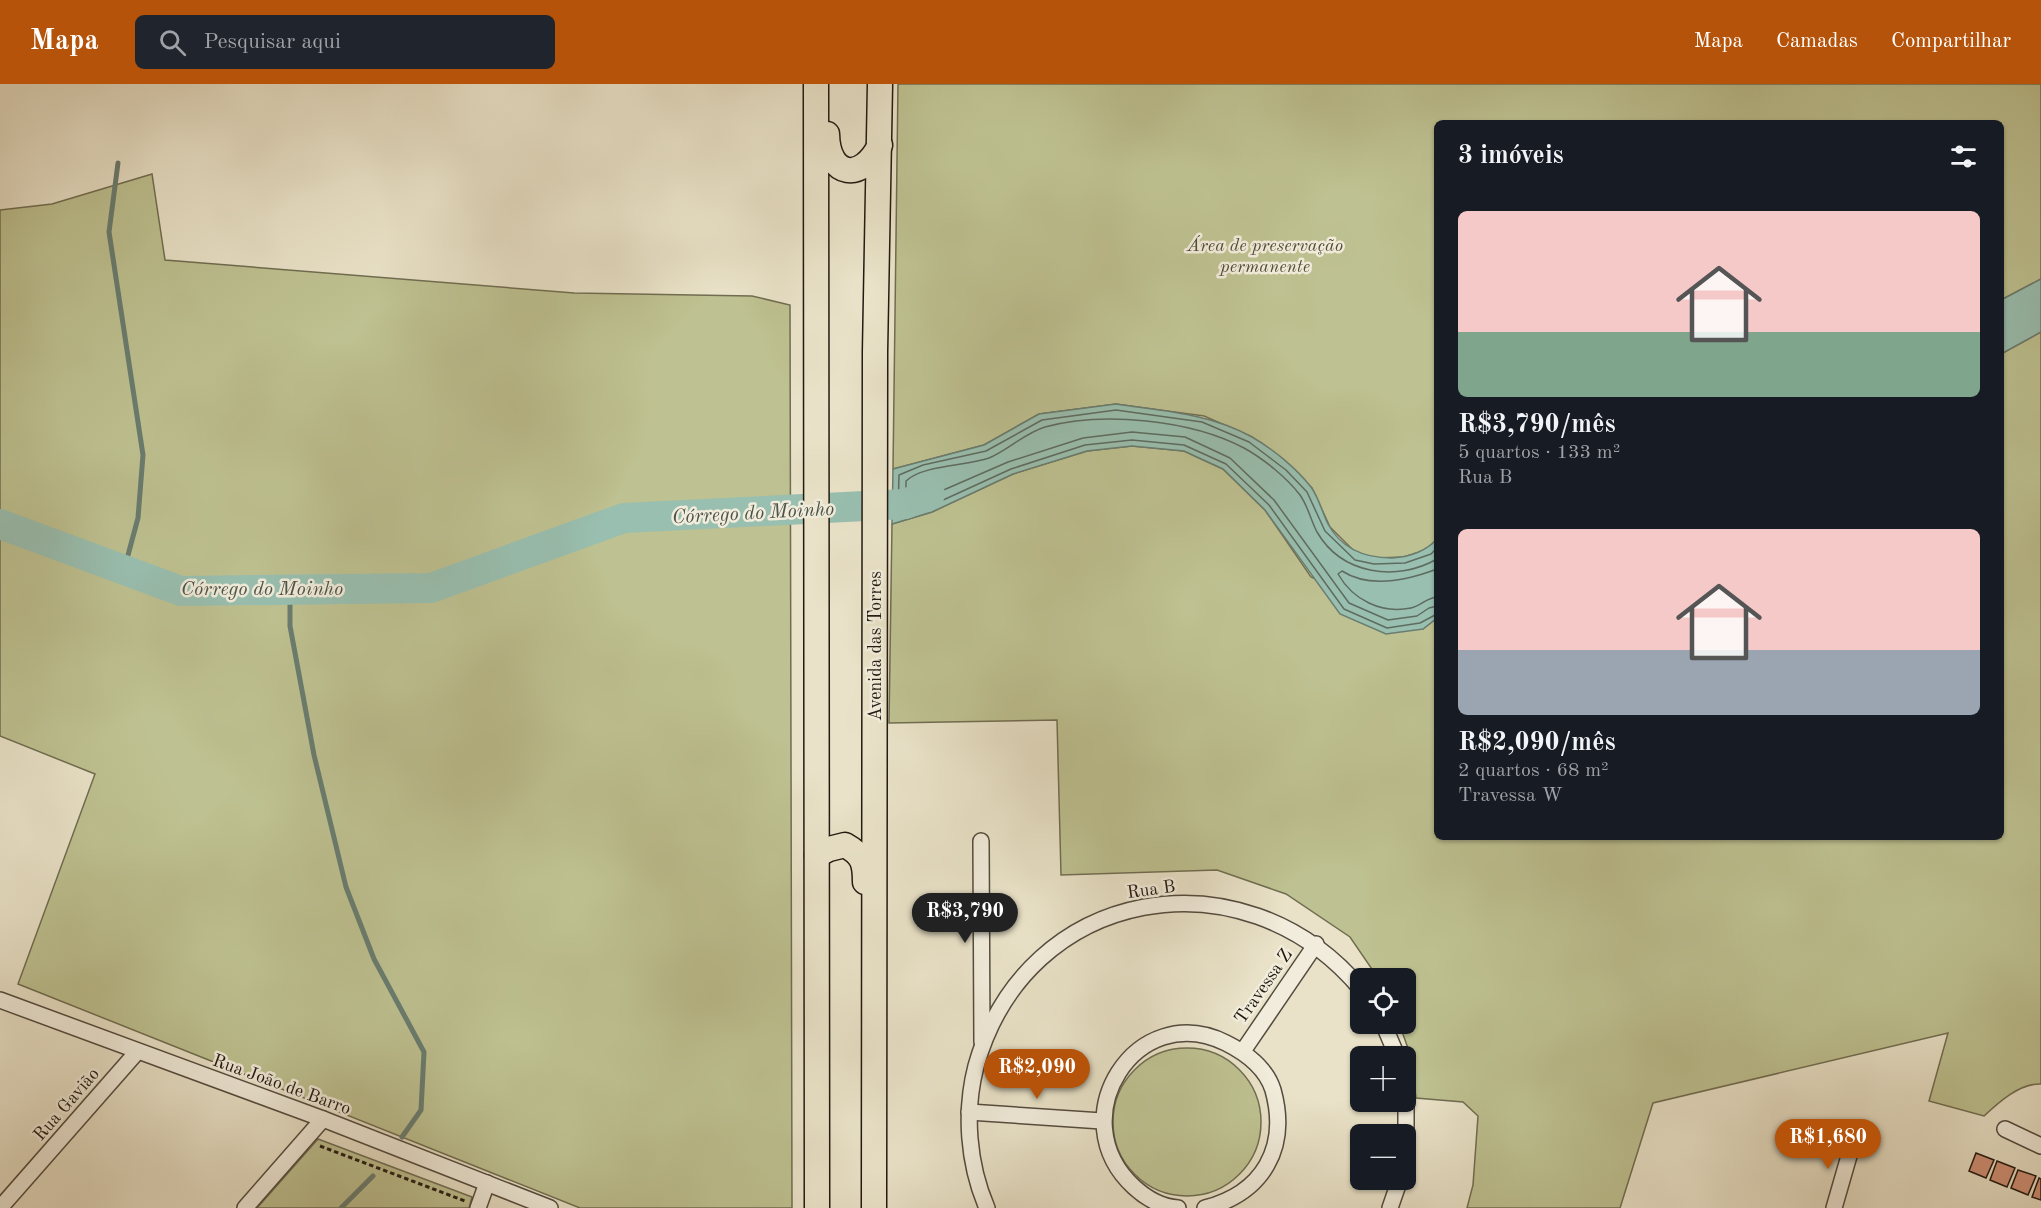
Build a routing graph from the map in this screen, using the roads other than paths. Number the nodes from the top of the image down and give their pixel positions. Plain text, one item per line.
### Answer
1 (816, 84) edge
2 (826, 84) edge
3 (880, 84) edge
4 (880, 145) junction
5 (981, 841) dead end
6 (817, 855) junction
7 (1316, 944) junction
8 (1350, 976) edge
9 (0, 1000) edge
10 (982, 1047) junction
11 (1243, 1051) junction
12 (137, 1052) junction
13 (874, 1076) junction
14 (969, 1112) junction
15 (323, 1119) junction
16 (1102, 1121) junction
17 (2005, 1129) dead end
18 (1853, 1142) dead end
19 (2041, 1146) edge
20 (487, 1183) junction
21 (1396, 1190) edge
22 (1228, 1205) edge
23 (0, 1208) edge
24 (244, 1208) edge
25 (478, 1208) edge
26 (550, 1208) edge
27 (817, 1208) edge
28 (874, 1208) edge
29 (987, 1208) edge
30 (1178, 1208) edge
31 (1205, 1208) edge
32 (1390, 1208) edge
33 (1834, 1208) edge

1 - 6 main road
2 - 4 main road
3 - 4 main road, Avenida das Torres
4 - 13 main road, Avenida das Torres
5 - 10 street, Rua B
6 - 13 main road
6 - 27 main road
7 - 8 street, Rua B
7 - 10 street, Rua B
7 - 11 street, Travessa Z
9 - 12 street, Rua João de Barro
10 - 14 street, Rua B
11 - 16 street
11 - 22 street
12 - 15 street, Rua João de Barro
12 - 23 street, Rua Gavião
13 - 28 main road, Avenida das Torres
14 - 16 street
14 - 29 street, Rua B
15 - 20 street, Rua João de Barro
15 - 24 street
16 - 30 street
17 - 19 street
18 - 33 street
20 - 25 street
20 - 26 street, Rua João de Barro
21 - 32 street
22 - 31 street

